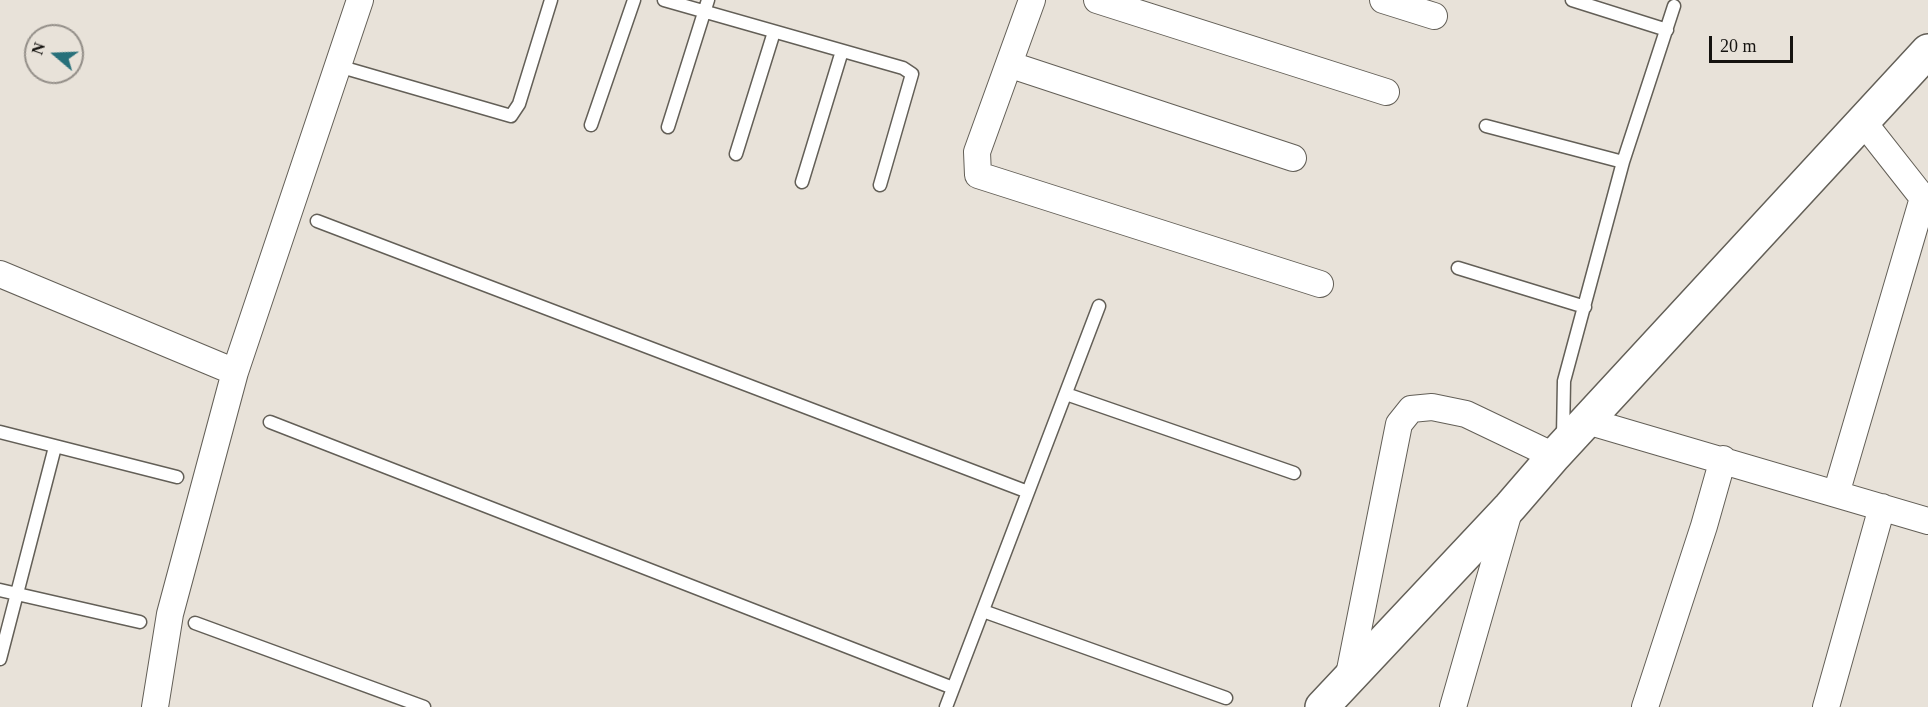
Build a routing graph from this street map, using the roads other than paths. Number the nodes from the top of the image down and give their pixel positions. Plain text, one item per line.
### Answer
1 (360, 0) edge
2 (551, 0) edge
3 (634, 0) edge
4 (664, 0) edge
5 (1032, 0) edge
6 (1097, 0) edge
7 (1383, 0) edge
8 (1572, 0) edge
9 (706, 6) edge
10 (1674, 6) dead end
11 (1434, 16) dead end
12 (1667, 30) junction
13 (774, 32) junction
14 (842, 51) junction
15 (1928, 51) edge
16 (1011, 65) junction
17 (338, 66) junction
18 (1386, 93) dead end
19 (1864, 123) junction
20 (591, 125) dead end
21 (1486, 126) dead end
22 (668, 127) dead end
23 (736, 154) dead end
24 (1293, 158) dead end
25 (1623, 162) junction
26 (802, 182) dead end
27 (880, 185) dead end
28 (316, 221) dead end
29 (1458, 268) dead end
30 (0, 274) edge
31 (1320, 284) dead end
32 (1100, 306) dead end
33 (1585, 307) junction
34 (235, 372) junction
35 (1066, 393) junction
36 (1587, 421) junction
37 (270, 423) dead end
38 (0, 432) edge
39 (55, 447) junction
40 (1558, 451) junction
41 (1723, 459) junction
42 (1294, 472) dead end
43 (177, 477) dead end
44 (1028, 492) junction
45 (1836, 494) junction
46 (1510, 507) junction
47 (1882, 507) junction
48 (1928, 521) edge
49 (0, 590) edge
50 (16, 594) junction
51 (983, 611) junction
52 (140, 622) dead end
53 (195, 622) dead end
54 (0, 659) edge
55 (1348, 680) junction
56 (953, 688) junction
57 (1226, 698) dead end
58 (155, 707) edge
59 (424, 707) edge
60 (945, 707) edge
61 (1322, 707) edge
62 (1453, 707) edge
63 (1645, 707) edge
64 (1826, 707) edge

1 - 17 street
2 - 17 lane
3 - 20 lane
4 - 9 lane
5 - 16 street
6 - 18 street
7 - 11 street
8 - 12 lane
9 - 13 lane
9 - 22 lane
10 - 12 lane
12 - 25 lane
13 - 14 lane
13 - 23 lane
14 - 26 lane
14 - 27 lane
15 - 19 street
16 - 24 street
16 - 31 street
17 - 34 street
19 - 36 street
19 - 45 street
21 - 25 lane
25 - 33 lane
28 - 44 lane
29 - 33 lane
30 - 34 street
32 - 35 lane
33 - 40 lane
34 - 58 street
35 - 42 lane
35 - 44 lane
36 - 40 street
36 - 41 street
37 - 56 lane
38 - 39 lane
39 - 43 lane
39 - 50 lane
40 - 46 street
40 - 55 street
41 - 45 street
41 - 63 street
44 - 51 lane
45 - 47 street
46 - 55 street
46 - 62 street
47 - 48 street
47 - 64 street
49 - 50 lane
50 - 52 lane
50 - 54 lane
51 - 56 lane
51 - 57 lane
53 - 59 lane
55 - 61 street
56 - 60 lane

